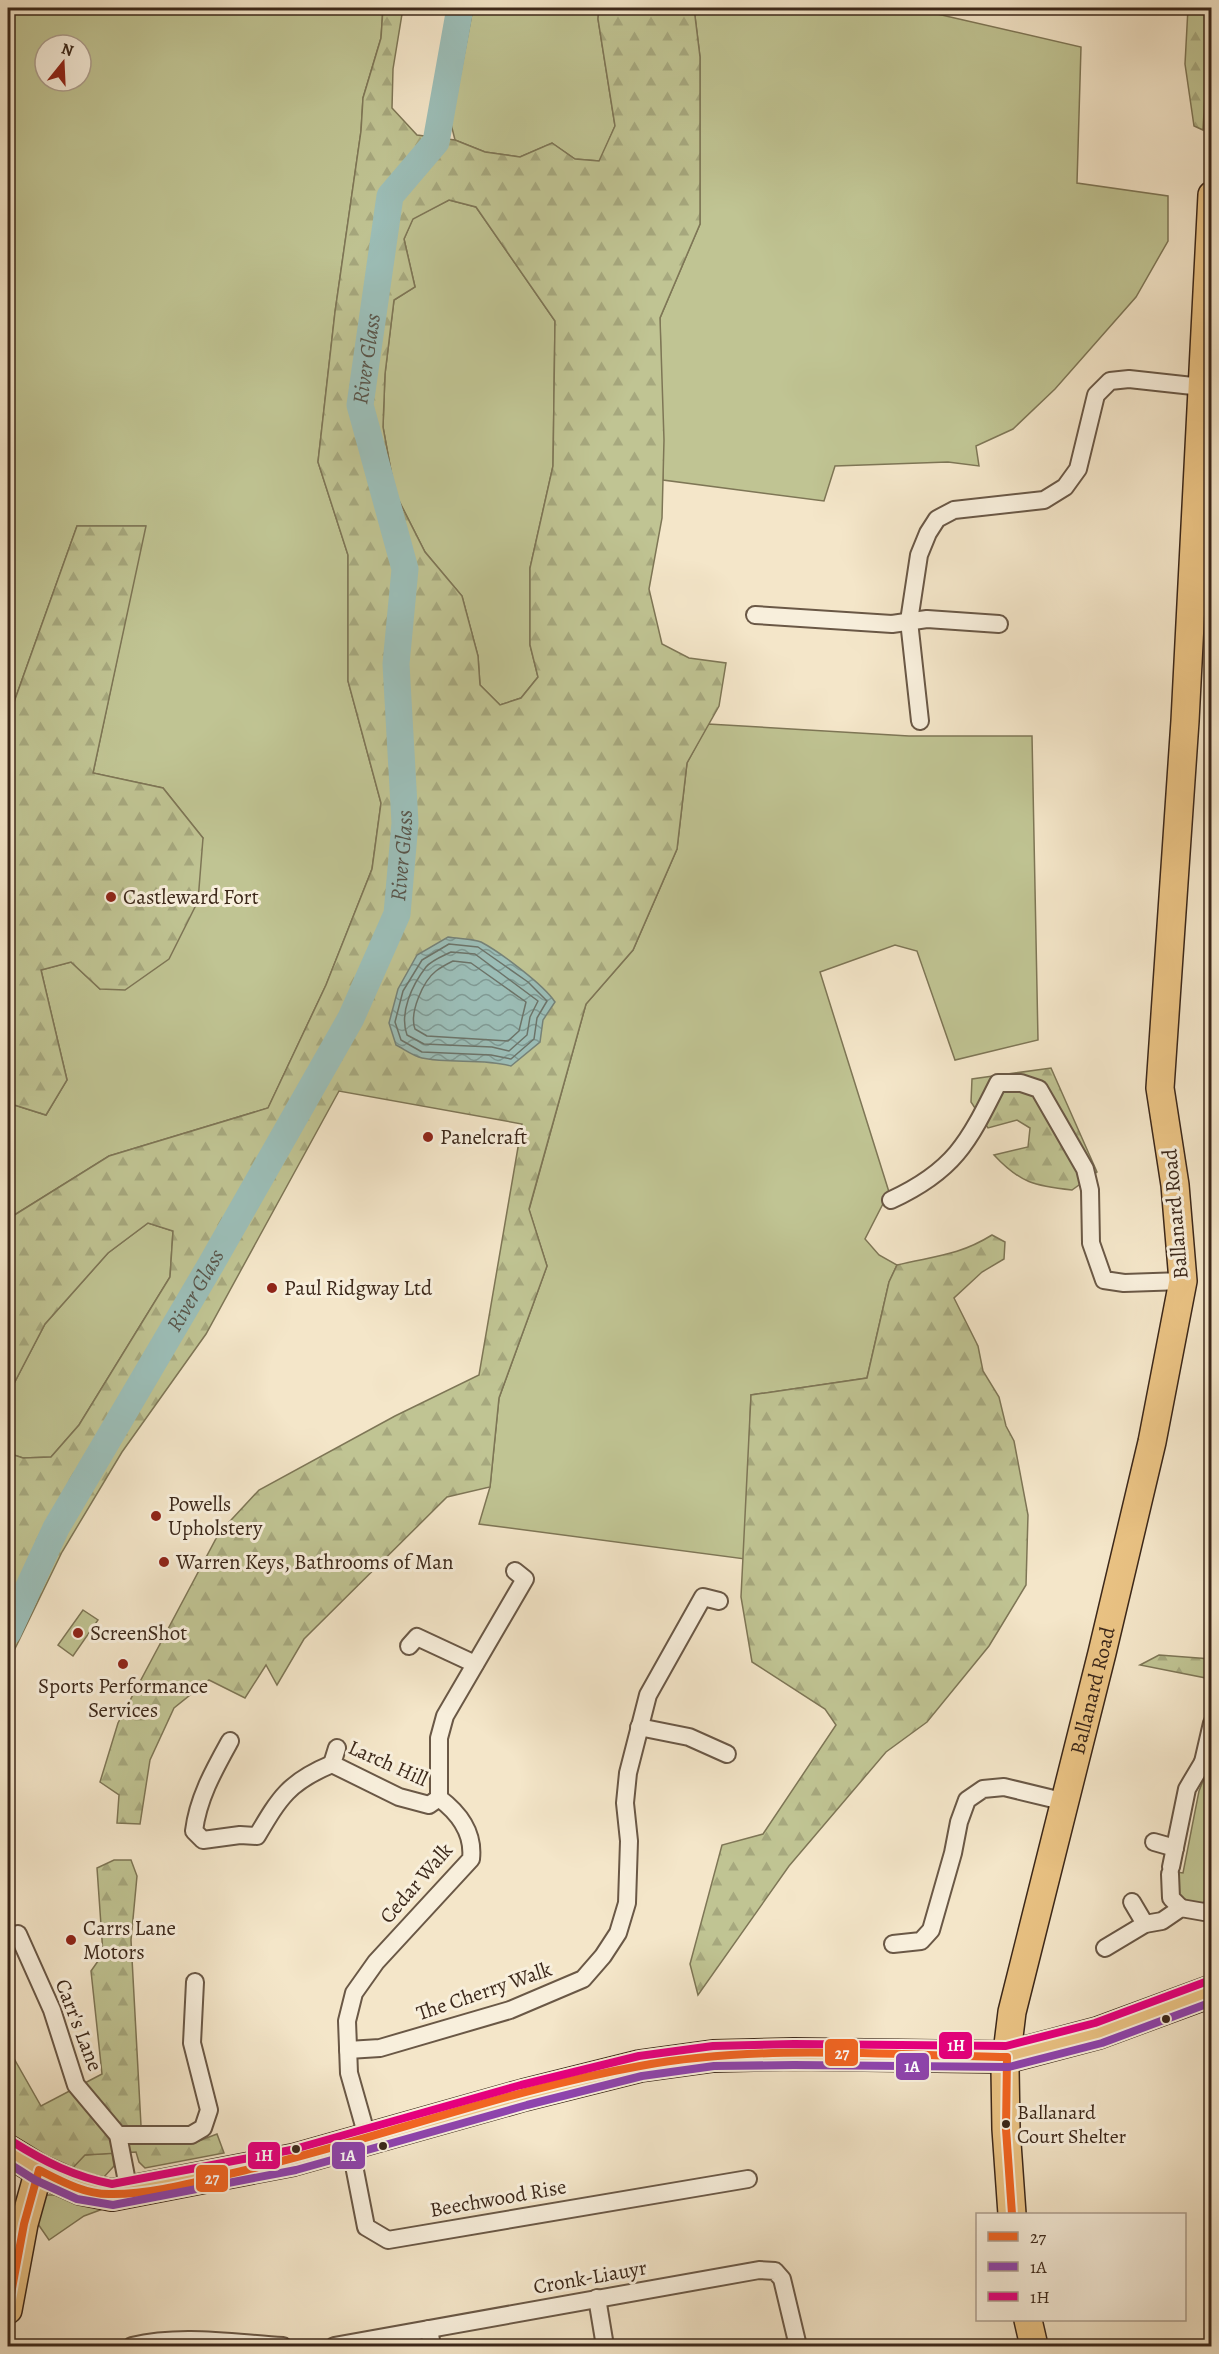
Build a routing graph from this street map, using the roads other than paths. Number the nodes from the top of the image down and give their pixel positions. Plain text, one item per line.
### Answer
1 (1212, 195) edge
2 (1202, 387) junction
3 (755, 615) dead end
4 (909, 621) junction
5 (999, 624) dead end
6 (920, 721) dead end
7 (891, 1200) dead end
8 (1183, 1281) junction
9 (515, 1571) dead end
10 (719, 1601) dead end
11 (416, 1637) dead end
12 (475, 1664) junction
13 (1212, 1723) edge
14 (639, 1727) junction
15 (230, 1741) dead end
16 (337, 1748) dead end
17 (727, 1754) dead end
18 (1207, 1763) edge
19 (332, 1764) junction
20 (439, 1798) junction
21 (1066, 1802) junction
22 (1154, 1842) dead end
23 (1175, 1848) junction
24 (1132, 1902) dead end
25 (1181, 1908) junction
26 (1212, 1909) edge
27 (1145, 1924) junction
28 (18, 1934) dead end
29 (893, 1944) dead end
30 (1105, 1948) dead end
31 (194, 1980) dead end
32 (1212, 1991) edge
33 (348, 2050) junction
34 (1007, 2057) junction
35 (118, 2135) junction
36 (359, 2142) junction
37 (8, 2152) edge
38 (721, 2164) dead end
39 (39, 2170) junction
40 (748, 2179) dead end
41 (724, 2181) junction
42 (129, 2192) junction
43 (1012, 2213) edge
44 (597, 2298) junction
45 (8, 2310) edge
46 (1028, 2321) edge
47 (429, 2329) junction
48 (132, 2346) edge
49 (283, 2346) edge
50 (334, 2346) edge
51 (432, 2346) edge
52 (605, 2346) edge
53 (798, 2346) edge
54 (1034, 2346) edge

1 - 2 main road, Ballanard Road
2 - 4 street
2 - 8 main road, Ballanard Road
3 - 4 street
4 - 5 street
4 - 6 street
7 - 8 street
8 - 21 main road, Ballanard Road
9 - 12 street
10 - 14 street, The Cherry Walk
11 - 12 street
12 - 20 street
13 - 18 street
14 - 17 street
14 - 33 street, The Cherry Walk
15 - 19 street
16 - 19 street, Larch Hill
18 - 23 street
19 - 20 street, Larch Hill
20 - 33 street, Cedar Walk
21 - 29 street
21 - 34 main road, Ballanard Road
22 - 23 street
23 - 25 street
24 - 27 street
25 - 26 street
25 - 27 street
27 - 30 street
28 - 35 street, Carr's Lane
31 - 35 street
32 - 34 highway
33 - 36 street, Cedar Walk
34 - 36 highway
34 - 43 main road, Ballanard Road
35 - 42 street, Carr's Lane
36 - 41 street, Beechwood Rise
36 - 42 highway
37 - 39 highway
38 - 41 street
39 - 42 highway
39 - 45 main road
40 - 41 street, Beechwood Rise
44 - 47 street, Cronk-Liauyr
44 - 52 street
44 - 53 street, Cronk-Liauyr
46 - 54 main road
47 - 50 street, Cronk-Liauyr
47 - 51 street
48 - 49 street

